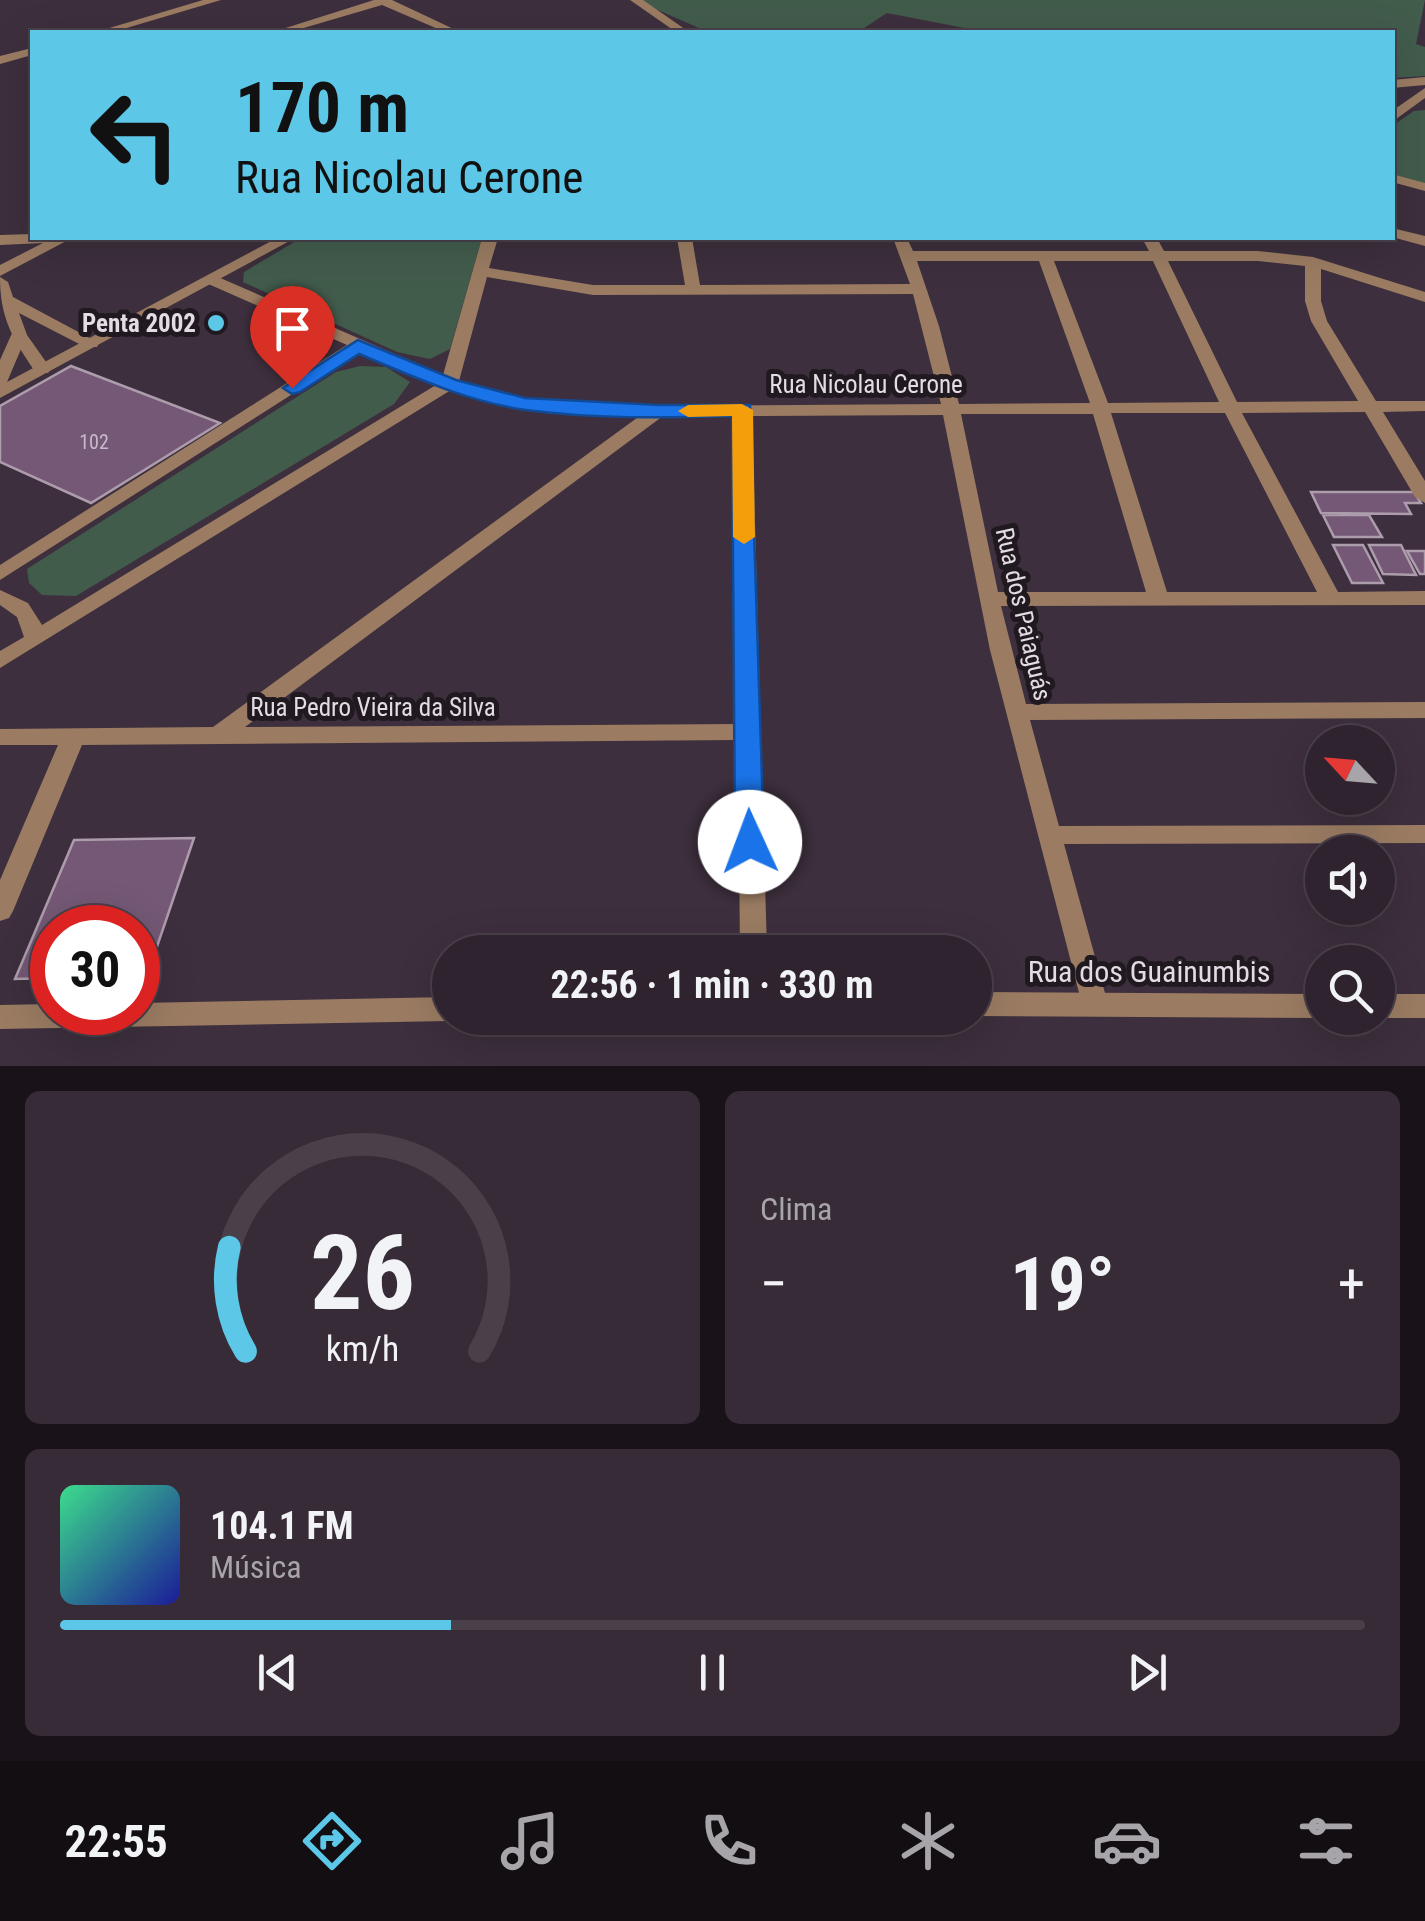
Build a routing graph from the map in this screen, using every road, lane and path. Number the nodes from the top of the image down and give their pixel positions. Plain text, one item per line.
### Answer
1 (216, 0) edge
2 (636, 0) edge
3 (384, 1) edge
4 (109, 30) edge
5 (286, 30) edge
6 (449, 30) edge
7 (681, 30) edge
8 (30, 52) edge
9 (0, 60) edge
10 (1425, 81) edge
11 (1395, 84) edge
12 (1425, 92) edge
13 (1418, 104) edge
14 (1395, 116) edge
15 (1395, 179) edge
16 (1425, 187) edge
17 (1395, 233) edge
18 (30, 239) edge
19 (0, 240) edge
20 (59, 240) edge
21 (282, 240) edge
22 (489, 240) edge
23 (684, 240) edge
24 (901, 240) edge
25 (1151, 240) edge
26 (1425, 241) edge
27 (908, 256) junction
28 (1044, 256) junction
29 (1158, 256) junction
30 (1313, 262) junction
31 (0, 270) edge
32 (480, 271) junction
33 (212, 280) junction
34 (0, 282) edge
35 (693, 288) junction
36 (920, 289) junction
37 (1425, 297) edge
38 (7, 300) junction
39 (20, 335) junction
40 (91, 343) junction
41 (358, 346) junction
42 (42, 370) junction
43 (0, 380) edge
44 (449, 384) junction
45 (0, 393) edge
46 (1230, 406) junction
47 (1368, 406) junction
48 (1425, 406) edge
49 (951, 408) junction
50 (1100, 408) junction
51 (742, 410) junction
52 (659, 412) junction
53 (1425, 496) edge
54 (0, 574) edge
55 (0, 597) edge
56 (1331, 598) junction
57 (1425, 598) edge
58 (989, 599) junction
59 (1159, 599) junction
60 (35, 640) junction
61 (0, 661) edge
62 (1425, 710) edge
63 (1019, 712) junction
64 (746, 732) junction
65 (217, 736) junction
66 (0, 737) edge
67 (73, 737) junction
68 (1425, 834) edge
69 (1051, 836) junction
70 (0, 911) edge
71 (753, 935) edge
72 (992, 1004) edge
73 (1094, 1004) junction
74 (1305, 1006) edge
75 (1395, 1006) edge
76 (1425, 1006) edge
77 (432, 1009) edge
78 (0, 1017) edge

1 - 4 street
2 - 7 street
3 - 5 street
3 - 6 street
8 - 9 street
10 - 11 street
12 - 13 street
13 - 14 street
15 - 16 street
17 - 26 street
18 - 19 street
20 - 31 street
21 - 33 street
22 - 32 street
23 - 35 street
24 - 27 street, Rua dos Paiaguás
25 - 29 street
27 - 28 street
27 - 36 street, Rua dos Paiaguás
28 - 29 street
28 - 50 street
29 - 30 street
29 - 46 street
30 - 37 street
30 - 47 street
32 - 35 street
32 - 44 street
33 - 40 street
33 - 41 street, Rua Nicolau Cerone
34 - 38 street
35 - 36 street
36 - 49 street, Rua dos Paiaguás
38 - 39 street
38 - 40 street
39 - 42 street
39 - 43 street
40 - 42 street
41 - 44 street, Rua Nicolau Cerone
41 - 54 street
42 - 45 street
44 - 52 street, Rua Nicolau Cerone
44 - 60 street
46 - 47 street, Rua Nicolau Cerone
46 - 50 street, Rua Nicolau Cerone
46 - 56 street
47 - 48 street, Rua Nicolau Cerone
47 - 53 street
49 - 50 street, Rua Nicolau Cerone
49 - 51 street, Rua Nicolau Cerone
49 - 58 street, Rua dos Paiaguás
50 - 59 street
51 - 52 street, Rua Nicolau Cerone
51 - 64 street
52 - 65 street
55 - 60 street
56 - 57 street
56 - 59 street
58 - 59 street
58 - 63 street, Rua dos Paiaguás
60 - 61 street
62 - 63 street
63 - 69 street, Rua dos Paiaguás
64 - 65 street, Rua Pedro Vieira da Silva
64 - 71 street
65 - 67 street, Rua Pedro Vieira da Silva
66 - 67 street, Rua Pedro Vieira da Silva
67 - 70 street
68 - 69 street
69 - 73 street, Rua dos Paiaguás
72 - 73 street, Rua dos Guainumbis
73 - 74 street, Rua dos Guainumbis
75 - 76 street
77 - 78 street

